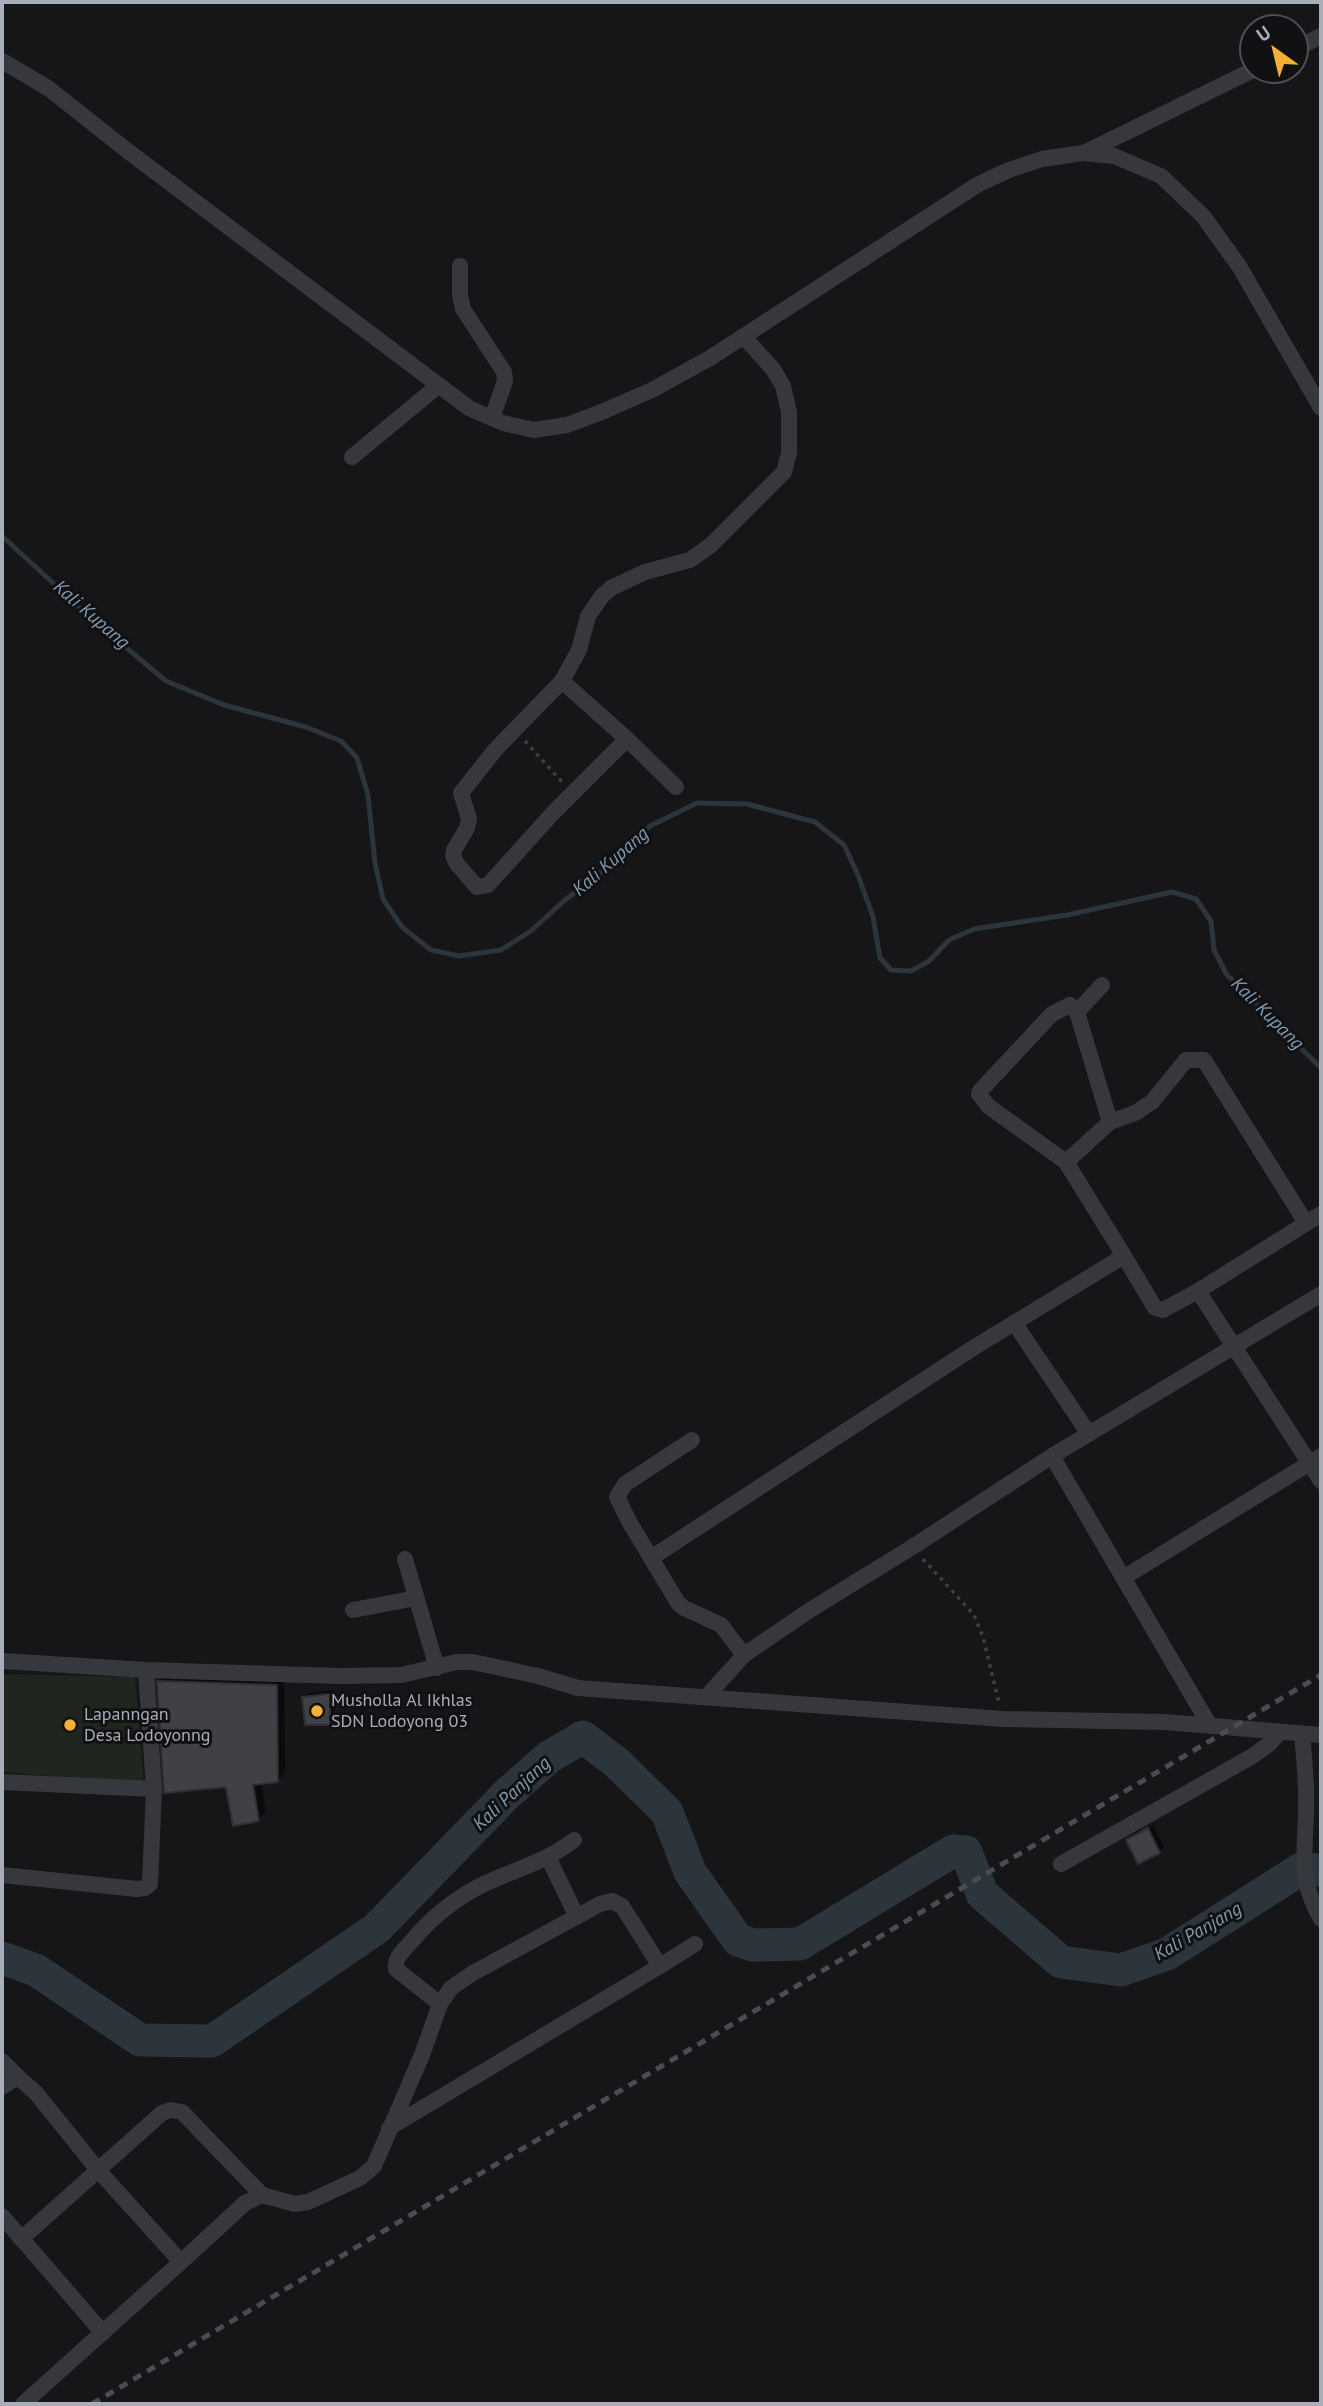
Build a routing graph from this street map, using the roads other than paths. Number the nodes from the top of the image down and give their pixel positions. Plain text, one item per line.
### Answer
1 (2, 61) edge
2 (1239, 77) edge
3 (1083, 153) junction
4 (460, 266) dead end
5 (744, 337) junction
6 (439, 386) junction
7 (1321, 408) edge
8 (492, 418) junction
9 (352, 457) dead end
10 (562, 681) junction
11 (627, 739) junction
12 (676, 787) dead end
13 (1102, 985) dead end
14 (1077, 1012) junction
15 (1110, 1122) junction
16 (1066, 1162) junction
17 (1321, 1214) edge
18 (1307, 1223) junction
19 (1124, 1256) junction
20 (1198, 1291) junction
21 (1321, 1294) edge
22 (1015, 1324) junction
23 (1234, 1347) junction
24 (1089, 1434) junction
25 (692, 1440) dead end
26 (1052, 1456) junction
27 (1316, 1459) edge
28 (1321, 1481) edge
29 (651, 1558) junction
30 (405, 1559) dead end
31 (1123, 1578) junction
32 (416, 1598) junction
33 (353, 1611) dead end
34 (744, 1656) junction
35 (2, 1661) edge
36 (437, 1668) junction
37 (146, 1670) junction
38 (707, 1696) junction
39 (1210, 1726) junction
40 (1279, 1733) junction
41 (1302, 1734) junction
42 (1321, 1735) edge
43 (2, 1782) edge
44 (154, 1789) junction
45 (573, 1840) dead end
46 (548, 1857) junction
47 (1061, 1864) dead end
48 (2, 1875) edge
49 (577, 1917) junction
50 (1321, 1919) edge
51 (695, 1944) dead end
52 (660, 1966) junction
53 (440, 2004) junction
54 (2, 2062) edge
55 (18, 2077) junction
56 (2, 2087) edge
57 (389, 2128) junction
58 (98, 2170) junction
59 (262, 2195) junction
60 (2, 2216) edge
61 (21, 2239) junction
62 (181, 2262) junction
63 (103, 2333) junction
64 (23, 2404) edge

1 - 6 street
2 - 3 street
3 - 5 street
3 - 7 street
4 - 8 street
5 - 8 street
5 - 10 street
6 - 8 street
6 - 9 street
10 - 11 street
10 - 11 street
11 - 12 street
13 - 14 street
14 - 15 street
14 - 16 street
15 - 16 street
15 - 18 street
16 - 19 street
17 - 18 street
18 - 20 street
19 - 20 street
19 - 22 street
20 - 23 street
21 - 23 street
22 - 24 street
22 - 29 street
23 - 24 street
23 - 27 street
24 - 26 street
25 - 29 street
26 - 31 street
26 - 34 street
27 - 28 street
27 - 31 street
29 - 34 street
30 - 32 street
31 - 39 street
32 - 33 street
32 - 36 street
34 - 38 street
35 - 37 street
36 - 37 street
36 - 38 street
37 - 44 street
38 - 39 street
39 - 40 street
40 - 41 street
40 - 47 street
41 - 42 street
41 - 50 street
43 - 44 street
44 - 48 street
45 - 46 street
46 - 49 street
46 - 53 street
49 - 52 street
49 - 53 street
51 - 52 street
52 - 57 street
53 - 57 street
54 - 55 street
55 - 56 street
55 - 58 street
57 - 59 street
58 - 59 street
58 - 61 street
58 - 62 street
59 - 62 street
60 - 61 street
61 - 63 street
62 - 63 street
63 - 64 street

